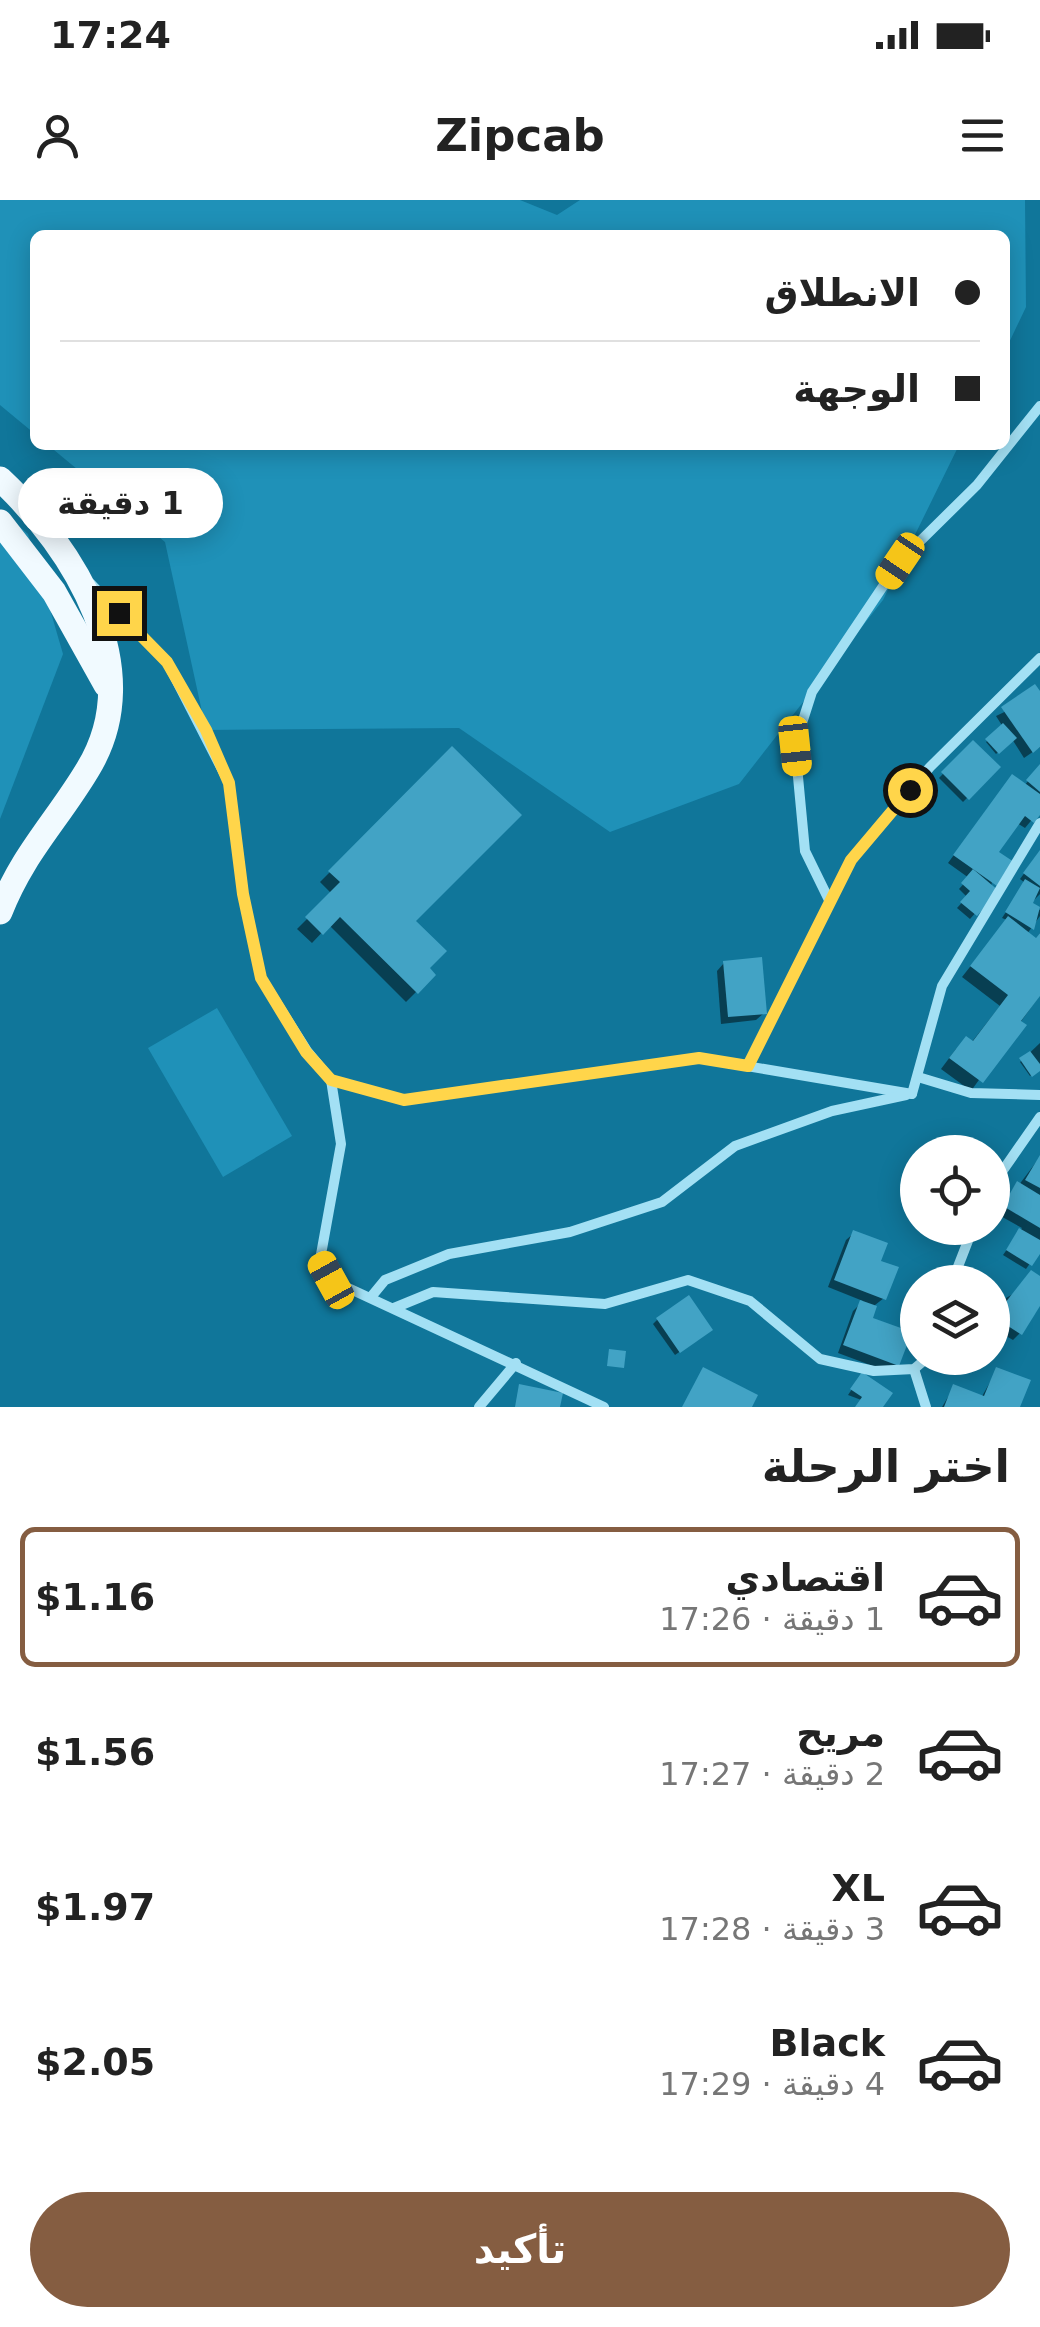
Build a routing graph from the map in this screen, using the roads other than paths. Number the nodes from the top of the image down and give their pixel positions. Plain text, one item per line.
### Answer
1 (1040, 406) edge
2 (1010, 445) edge
3 (1006, 450) edge
4 (0, 479) edge
5 (0, 522) edge
6 (72, 564) junction
7 (1040, 658) edge
8 (108, 690) junction
9 (1040, 823) edge
10 (830, 902) junction
11 (0, 912) edge
12 (748, 1066) junction
13 (918, 1077) junction
14 (331, 1080) junction
15 (912, 1094) junction
16 (1040, 1094) edge
17 (1040, 1117) edge
18 (1010, 1160) edge
19 (370, 1298) junction
20 (394, 1308) junction
21 (516, 1364) junction
22 (900, 1370) edge
23 (916, 1375) edge
24 (479, 1407) edge
25 (604, 1407) edge
26 (926, 1407) edge

1 - 2 street
3 - 10 street
4 - 6 main road
5 - 8 main road
6 - 8 main road
6 - 14 street
7 - 10 street
8 - 11 main road
9 - 13 street
10 - 12 street
12 - 14 street
12 - 15 street
13 - 15 street
13 - 16 street
14 - 19 street
15 - 19 street
17 - 18 street
19 - 20 street
20 - 21 street
20 - 22 street
21 - 24 street
21 - 25 street
23 - 26 street

